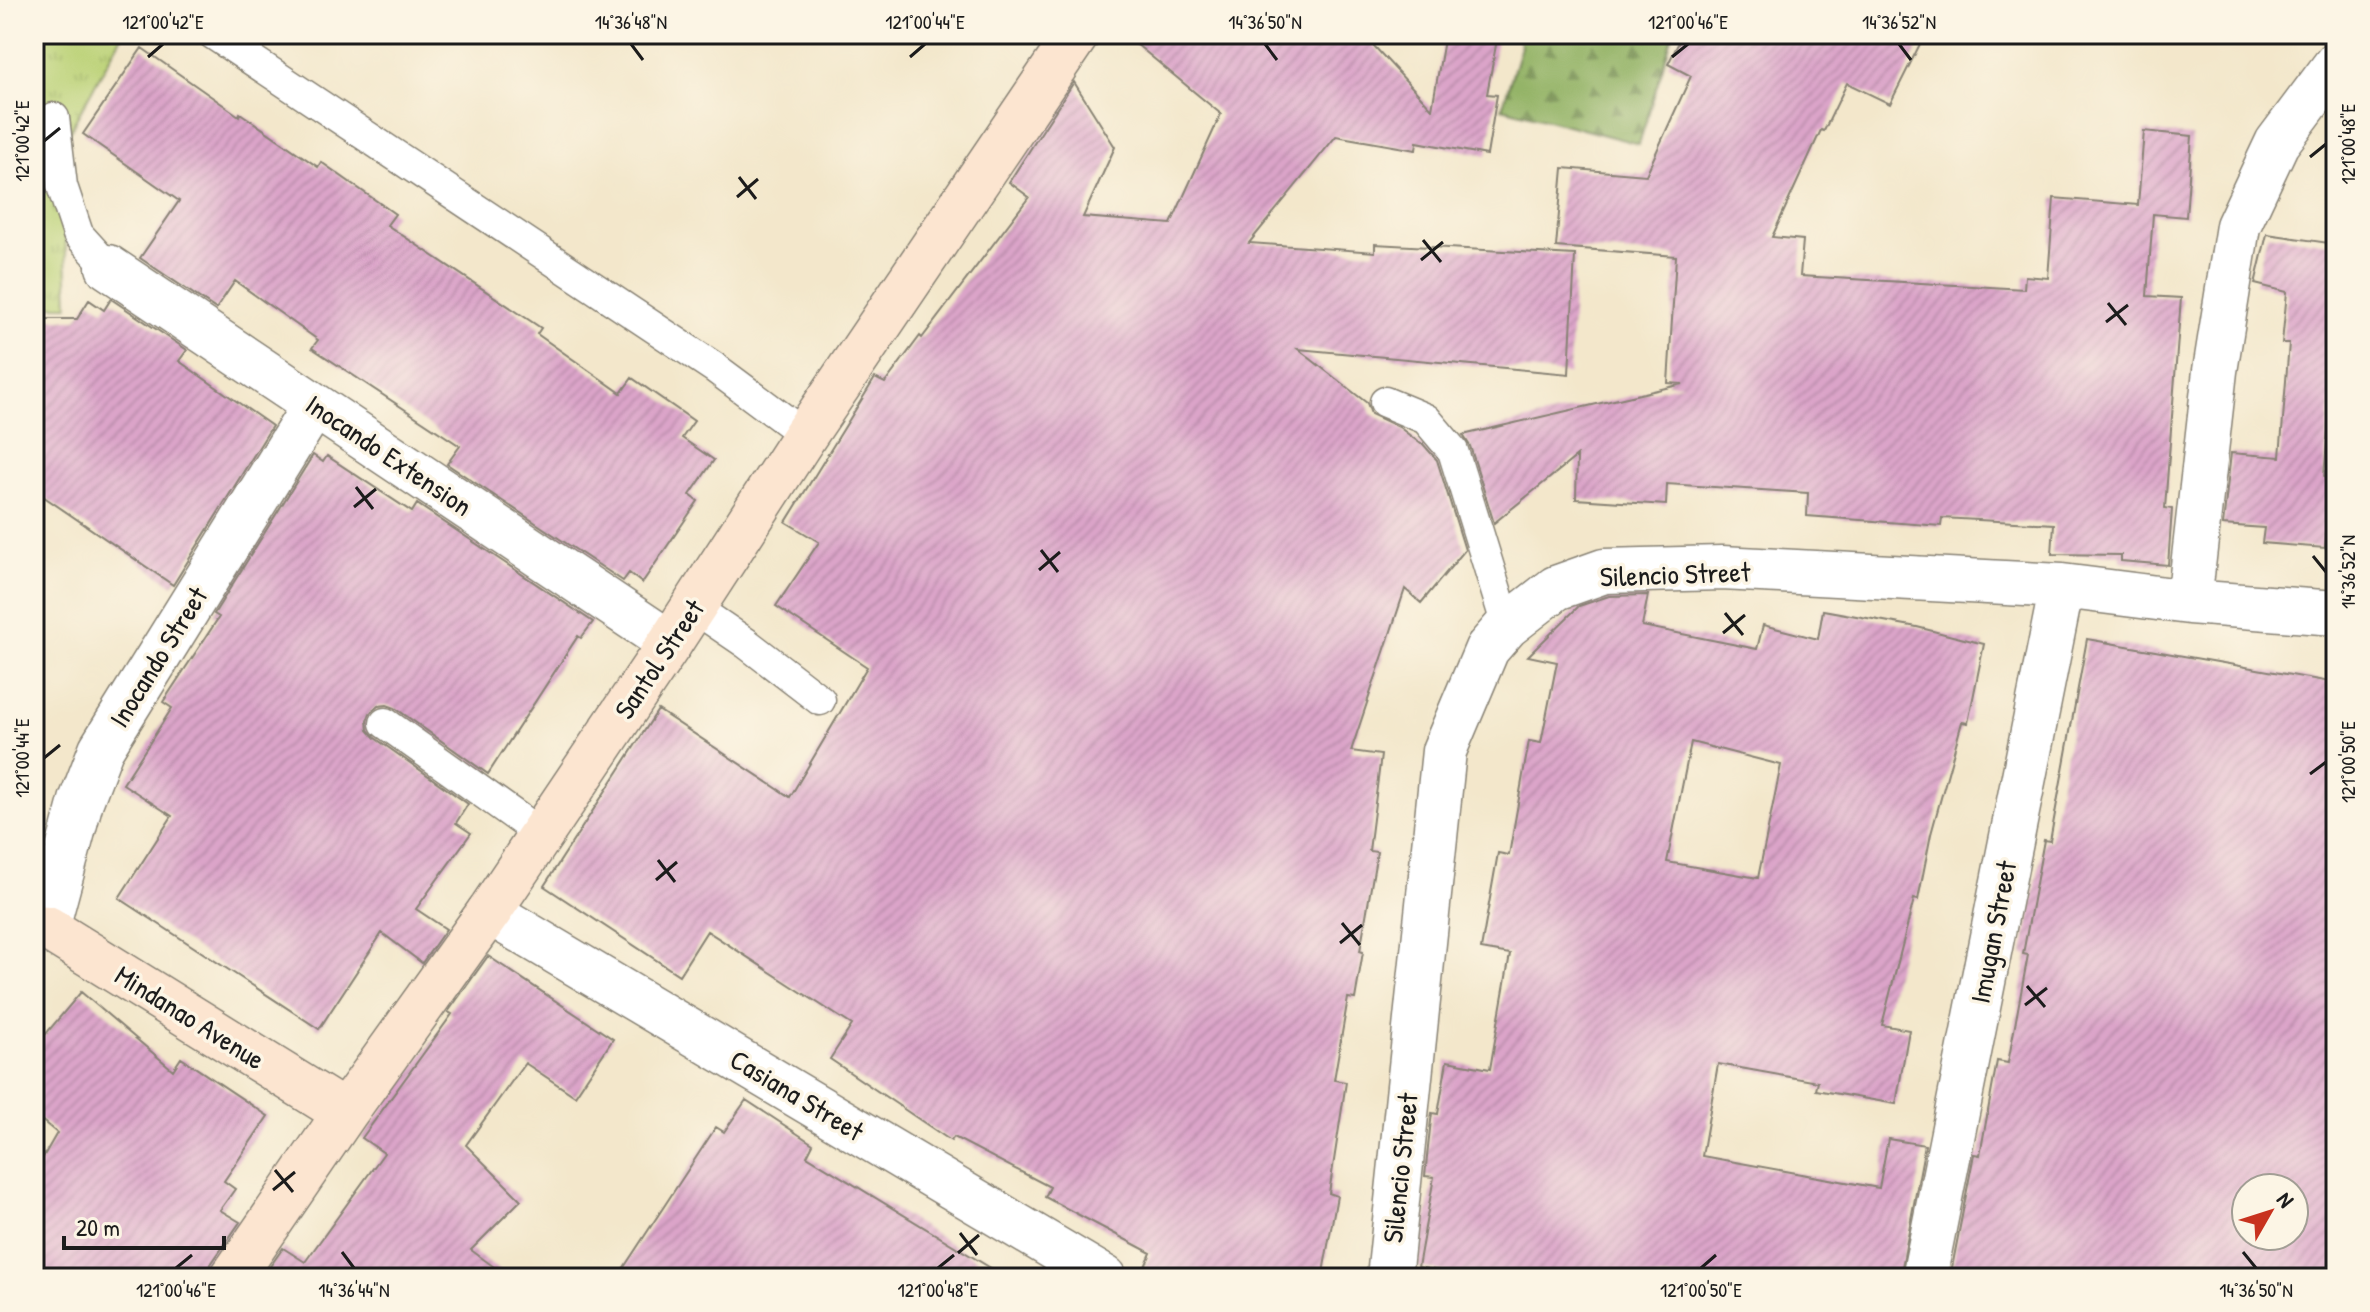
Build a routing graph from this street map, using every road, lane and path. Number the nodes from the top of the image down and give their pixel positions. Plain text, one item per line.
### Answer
1 (213, 34) edge
2 (1077, 34) edge
3 (2336, 64) edge
4 (54, 118) dead end
5 (108, 267) joint
6 (1385, 402) dead end
7 (314, 406) junction
8 (805, 435) junction
9 (2062, 586) junction
10 (2189, 602) junction
11 (2336, 613) edge
12 (682, 625) junction
13 (1507, 626) junction
14 (820, 700) dead end
15 (385, 723) dead end
16 (542, 835) junction
17 (489, 912) junction
18 (40, 928) edge
19 (345, 1113) junction
20 (232, 1278) edge
21 (1105, 1278) edge
22 (1389, 1278) edge
23 (1924, 1278) edge

1 - 8 lane
2 - 8 street, Santol Street
3 - 10 street
4 - 5 lane
5 - 7 street, Inocando Extension
6 - 13 lane
7 - 12 street, Inocando Extension
7 - 18 street, Inocando Street
8 - 12 street, Santol Street
9 - 10 street, Silencio Street
9 - 13 street, Silencio Street
9 - 23 street, Imugan Street
10 - 11 street, Silencio Street
12 - 14 lane
12 - 16 street, Santol Street
13 - 22 street, Silencio Street
15 - 16 lane
16 - 17 street, Santol Street
17 - 19 street, Santol Street
17 - 21 street, Casiana Street
18 - 19 street, Mindanao Avenue
19 - 20 street, Santol Street

